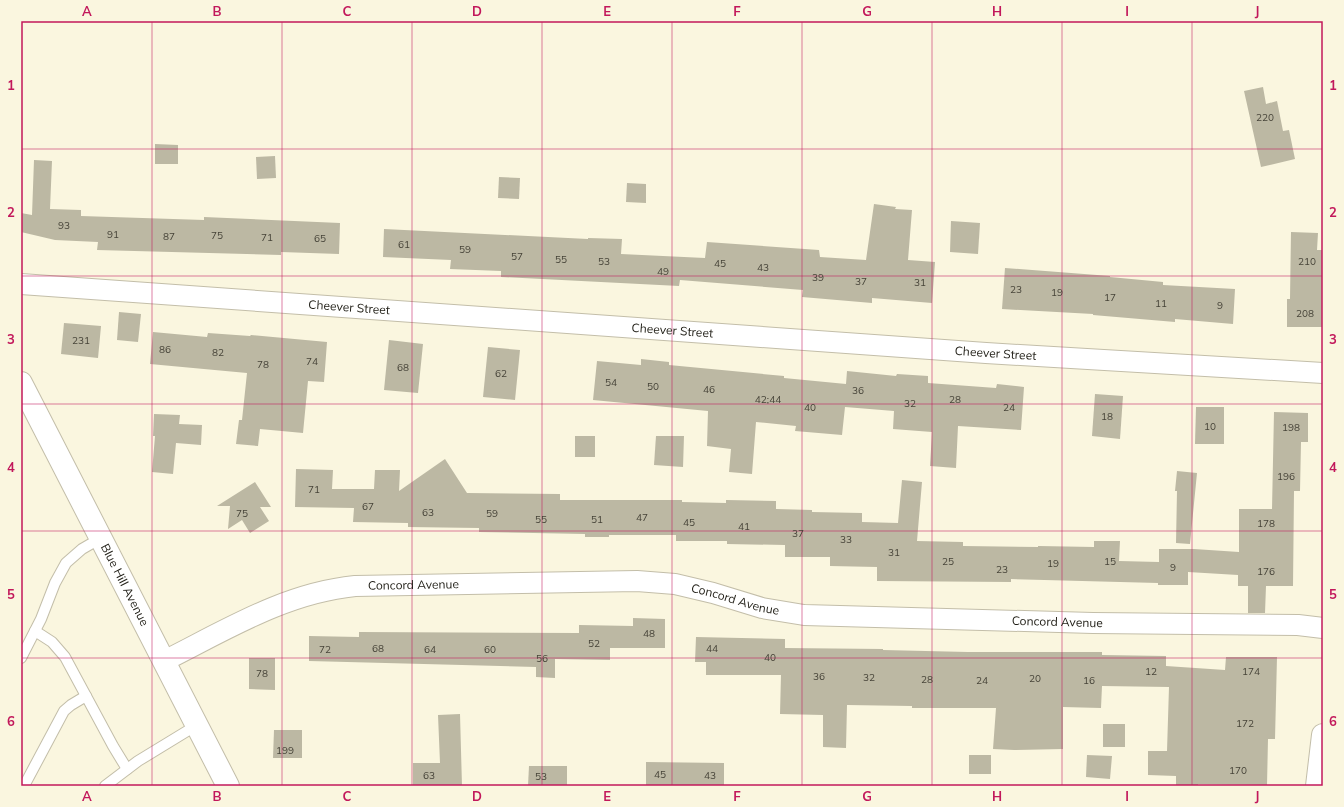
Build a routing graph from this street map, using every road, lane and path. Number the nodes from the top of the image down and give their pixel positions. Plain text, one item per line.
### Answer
1 (21, 284) edge
2 (1323, 373) edge
3 (21, 383) edge
4 (101, 538) junction
5 (1323, 628) edge
6 (35, 631) junction
7 (21, 658) edge
8 (164, 661) junction
9 (86, 696) junction
10 (197, 725) junction
11 (1323, 735) edge
12 (127, 769) junction
13 (24, 786) edge
14 (105, 786) edge
15 (228, 786) edge
16 (1317, 786) edge

1 - 2 street, Cheever Street
3 - 4 main road, Blue Hill Avenue
4 - 6 lane
4 - 8 main road, Blue Hill Avenue
5 - 8 street, Concord Avenue
6 - 7 lane
6 - 9 lane
8 - 10 main road, Blue Hill Avenue
9 - 12 lane
9 - 13 lane
10 - 12 lane
10 - 15 main road, Blue Hill Avenue
11 - 16 main road
12 - 14 lane

